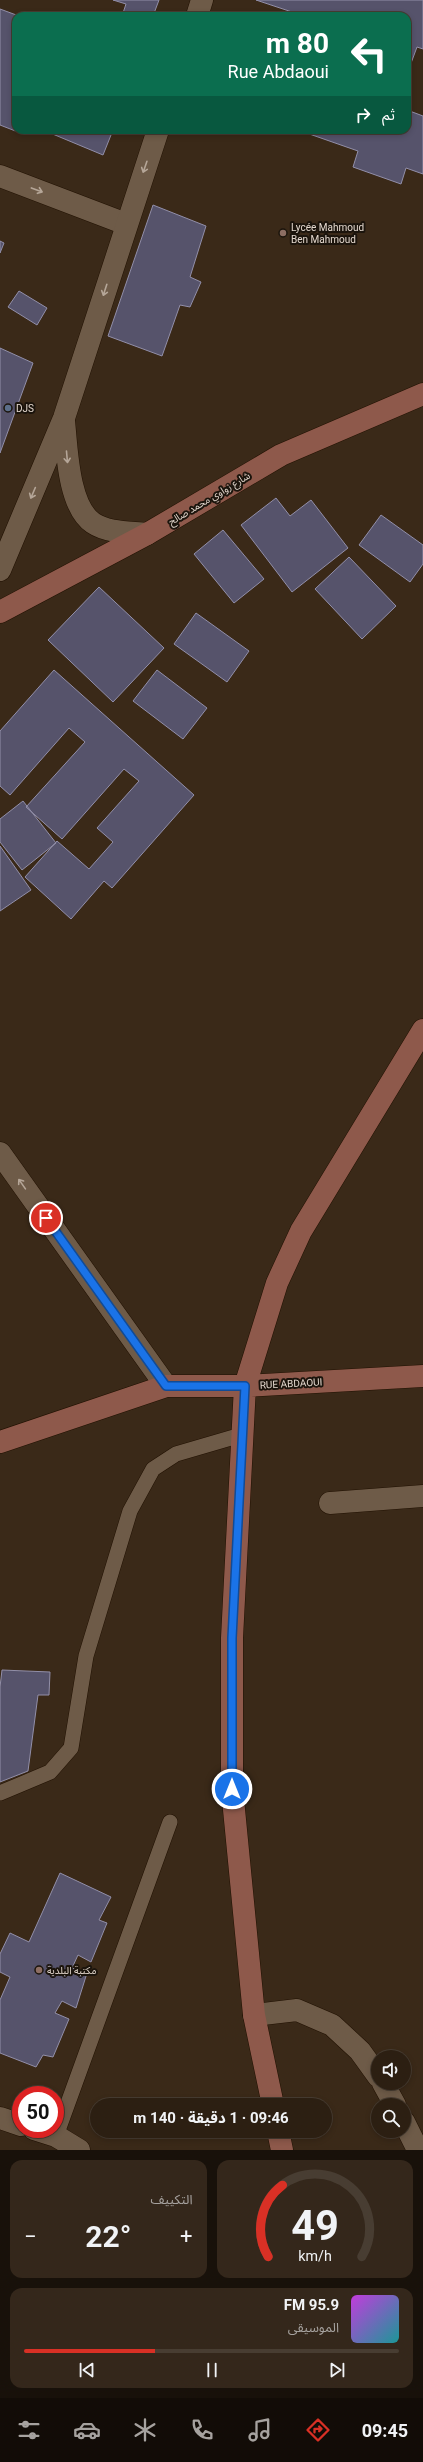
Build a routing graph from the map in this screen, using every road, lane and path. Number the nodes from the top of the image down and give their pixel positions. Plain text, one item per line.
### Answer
1 (202, 0) edge
2 (198, 12) edge
3 (157, 134) edge
4 (0, 176) edge
5 (126, 224) junction
6 (423, 394) edge
7 (64, 418) junction
8 (147, 534) junction
9 (0, 570) edge
10 (0, 612) edge
11 (423, 1030) edge
12 (0, 1153) edge
13 (423, 1376) edge
14 (166, 1386) junction
15 (245, 1386) junction
16 (241, 1435) junction
17 (0, 1442) edge
18 (423, 1496) edge
19 (330, 1504) dead end
20 (0, 1794) edge
21 (170, 1822) dead end
22 (254, 2015) junction
23 (371, 2066) edge
24 (272, 2098) edge
25 (64, 2114) edge
26 (0, 2118) edge
27 (12, 2122) edge
28 (411, 2136) edge
29 (59, 2138) edge
30 (279, 2138) edge
31 (79, 2150) edge
32 (282, 2150) edge
33 (418, 2150) edge

1 - 2 street
3 -> 5 street
4 -> 5 street
5 -> 7 street
6 - 8 main road, شارع زواوي محمد صالح
7 -> 8 street
7 -> 9 street
8 - 10 main road, شارع زواوي محمد صالح
11 - 15 main road
14 -> 12 street
13 - 15 main road, RUE ABDAOUI
14 - 15 main road, RUE ABDAOUI
14 - 17 main road, RUE ABDAOUI
15 - 16 main road
16 - 20 lane
16 - 22 main road
18 - 19 street
21 - 25 lane
22 - 23 street
22 - 24 main road
26 - 27 street
28 - 33 street
29 - 31 street
30 - 32 main road

